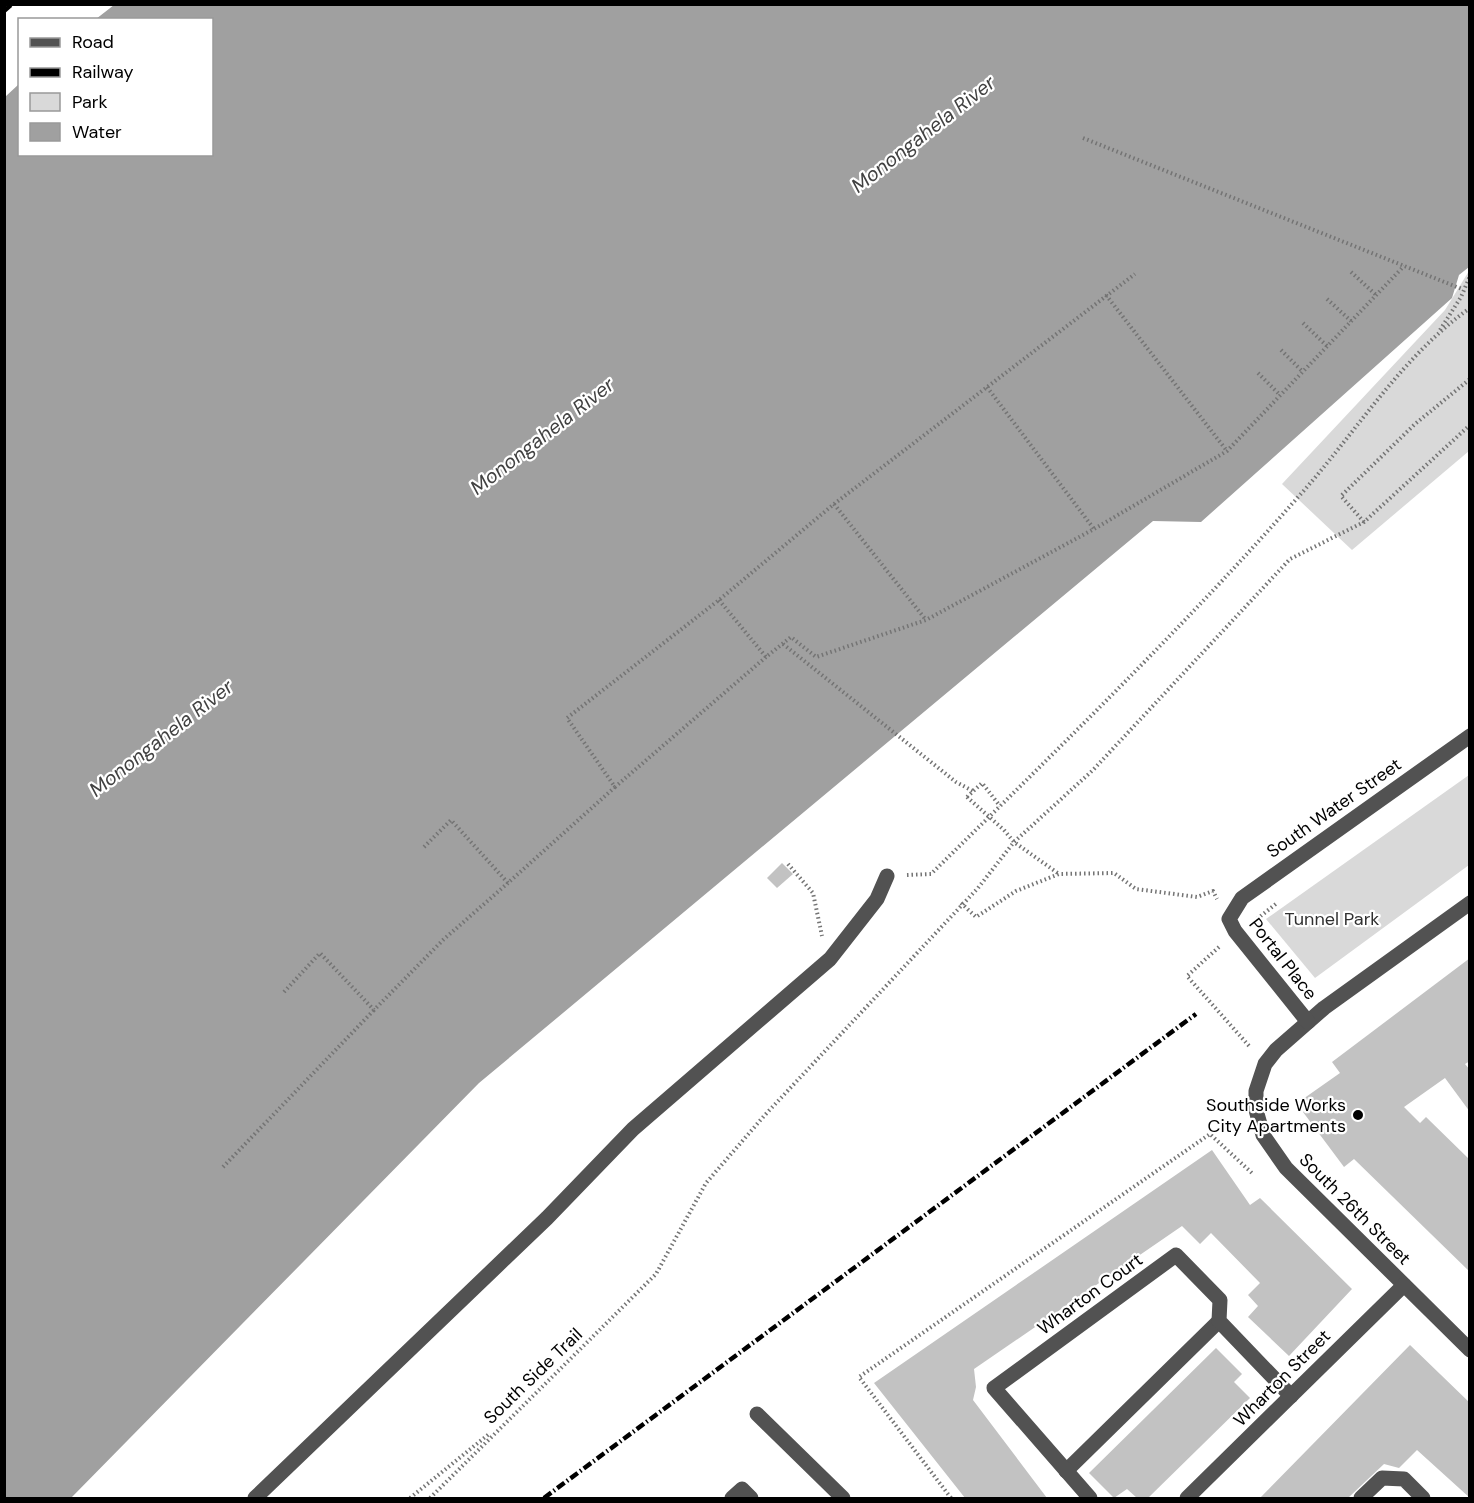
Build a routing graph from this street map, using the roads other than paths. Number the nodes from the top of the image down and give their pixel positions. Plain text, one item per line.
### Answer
1 (1470, 736) edge
2 (887, 876) road end
3 (1470, 903) edge
4 (1229, 919) joint
5 (1308, 1022) junction
6 (1404, 1285) junction
7 (1219, 1321) junction
8 (1470, 1350) edge
9 (1291, 1396) junction
10 (757, 1414) dead end
11 (1066, 1471) junction
12 (255, 1498) edge
13 (732, 1498) edge
14 (751, 1498) edge
15 (843, 1498) edge
16 (1090, 1498) edge
17 (1187, 1498) edge
18 (1361, 1498) edge
19 (1423, 1498) edge

1 - 4 street, South Water Street
2 - 12 street
3 - 5 street, South 26th Street
4 - 5 street, Portal Place
5 - 6 street, South 26th Street
6 - 8 street, South 26th Street
6 - 9 street, Wharton Street
7 - 9 street
7 - 11 street
7 - 11 street, Wharton Court
9 - 17 street, Wharton Street
10 - 15 street
11 - 16 street, Wharton Court
13 - 14 street
18 - 19 street

